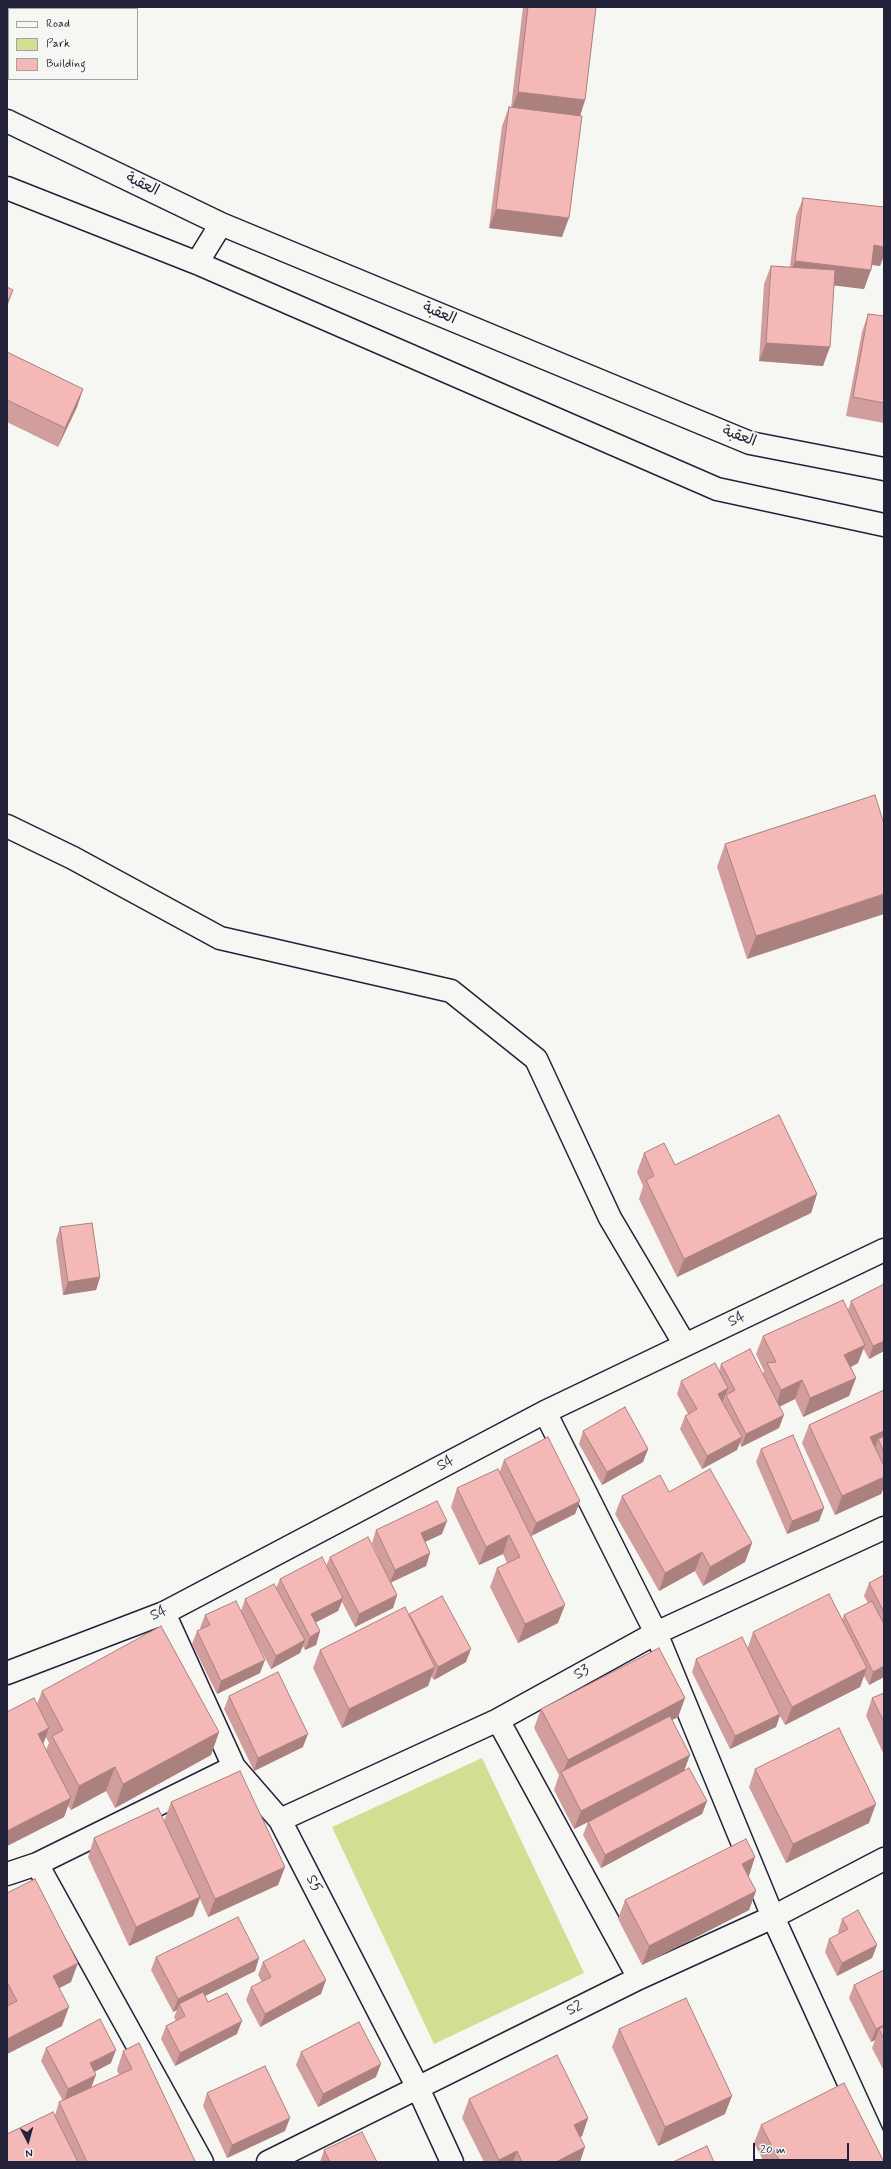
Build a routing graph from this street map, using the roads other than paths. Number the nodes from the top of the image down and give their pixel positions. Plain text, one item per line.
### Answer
1 (7, 121) edge
2 (7, 188) edge
3 (221, 224) junction
4 (197, 264) junction
5 (884, 469) edge
6 (884, 525) edge
7 (7, 826) edge
8 (884, 1250) edge
9 (685, 1345) junction
10 (545, 1412) junction
11 (884, 1528) edge
12 (164, 1613) junction
13 (656, 1633) junction
14 (7, 1673) edge
15 (498, 1720) junction
16 (234, 1767) junction
17 (280, 1820) junction
18 (884, 1859) edge
19 (37, 1864) junction
20 (7, 1874) edge
21 (773, 1917) junction
22 (639, 1978) junction
23 (417, 2086) junction
24 (884, 2160) edge
25 (202, 2162) edge
26 (268, 2162) edge
27 (452, 2162) edge

1 - 3 street, العقبة
2 - 4 street
3 - 4 street
3 - 5 street, العقبة
4 - 6 street
7 - 9 street
8 - 9 street, S4
9 - 10 street, S4
10 - 12 street, S4
10 - 13 street
11 - 13 street, S3
12 - 14 street, S4
12 - 16 street, S5
13 - 15 street, S3
13 - 21 street
15 - 17 street, S3
15 - 22 street
16 - 17 street, S5
16 - 19 street
17 - 23 street, S5
18 - 21 street, S2
19 - 20 street
19 - 25 street
21 - 22 street, S2
21 - 24 street
22 - 23 street, S2
23 - 26 street, S2
23 - 27 street, S5

